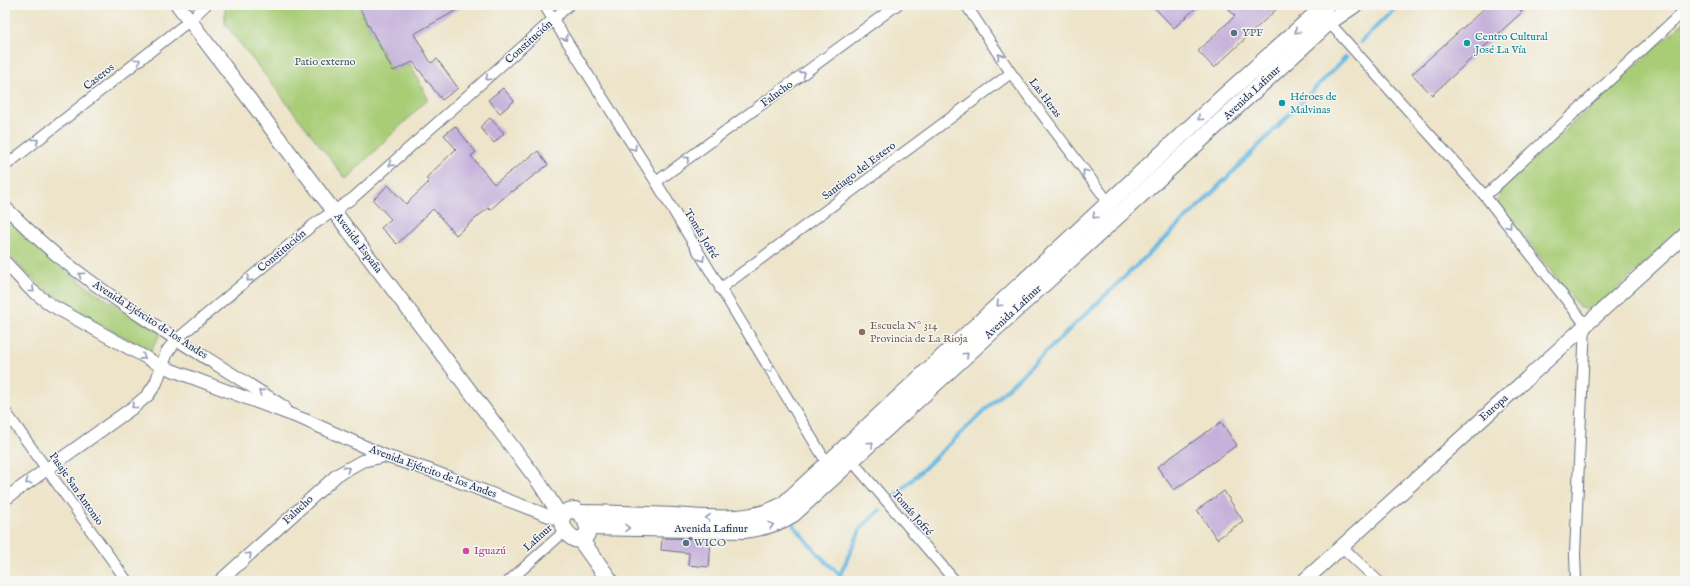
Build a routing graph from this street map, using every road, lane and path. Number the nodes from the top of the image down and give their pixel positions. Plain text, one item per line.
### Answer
1 (178, 5) edge
2 (206, 5) edge
3 (544, 5) edge
4 (569, 5) edge
5 (897, 5) edge
6 (966, 5) edge
7 (1354, 5) edge
8 (1685, 10) edge
9 (1322, 11) edge
10 (554, 20) junction
11 (189, 21) junction
12 (1011, 73) junction
13 (5, 166) edge
14 (656, 182) junction
15 (1485, 196) junction
16 (1109, 203) junction
17 (5, 207) edge
18 (334, 211) junction
19 (1685, 235) edge
20 (5, 262) edge
21 (720, 289) junction
22 (1586, 324) junction
23 (177, 339) junction
24 (161, 366) junction
25 (5, 411) edge
26 (305, 420) junction
27 (385, 456) junction
28 (852, 461) junction
29 (47, 468) junction
30 (832, 469) junction
31 (5, 499) edge
32 (568, 519) junction
33 (584, 533) junction
34 (1341, 546) junction
35 (127, 581) edge
36 (220, 581) edge
37 (509, 581) edge
38 (610, 581) edge
39 (954, 581) edge
40 (1304, 581) edge
41 (1378, 581) edge
42 (1576, 581) edge

1 - 11 main road, Avenida España
2 - 11 street, Caseros
3 - 10 street, Tomás Jofré
4 - 10 street, Constitución
14 -> 5 street, Falucho
12 -> 6 street, Las Heras
7 - 9 main road, Avenida Lafinur
8 - 15 street
9 - 15 street
9 -> 16 main road, Avenida Lafinur
28 -> 9 main road, Avenida Lafinur
10 -> 14 street, Tomás Jofré
10 -> 18 street, Constitución
13 -> 11 street, Caseros
11 - 18 main road, Avenida España
16 -> 12 street, Las Heras
12 - 21 street, Santiago del Estero
14 -> 21 street, Tomás Jofré
15 -> 22 street
16 -> 30 main road, Avenida Lafinur
23 -> 17 street, Avenida Ejército de los Andes
18 -> 23 street, Constitución
18 - 32 main road, Avenida España
19 - 22 main road, Europa
20 -> 24 street, Avenida Ejército de los Andes
21 -> 30 street, Tomás Jofré
22 - 34 main road, Europa
22 - 42 street
23 - 24 street, Constitución
26 -> 23 street, Avenida Ejército de los Andes
24 - 26 street, Avenida Ejército de los Andes
24 -> 29 street, Constitución
25 - 29 street, Pasaje San Antonio
26 - 27 street, Avenida Ejército de los Andes
27 - 32 street, Avenida Ejército de los Andes
36 -> 27 street, Falucho
28 - 30 main road, Avenida Lafinur
28 - 39 street, Tomás Jofré
29 -> 31 street, Constitución
29 - 35 street, Pasaje San Antonio
30 -> 32 main road, Avenida Lafinur
33 -> 30 main road, Avenida Lafinur
32 - 33 main road
32 - 33 main road
32 - 37 street, Lafinur
33 - 38 main road
34 - 40 main road, Europa
34 - 41 street

